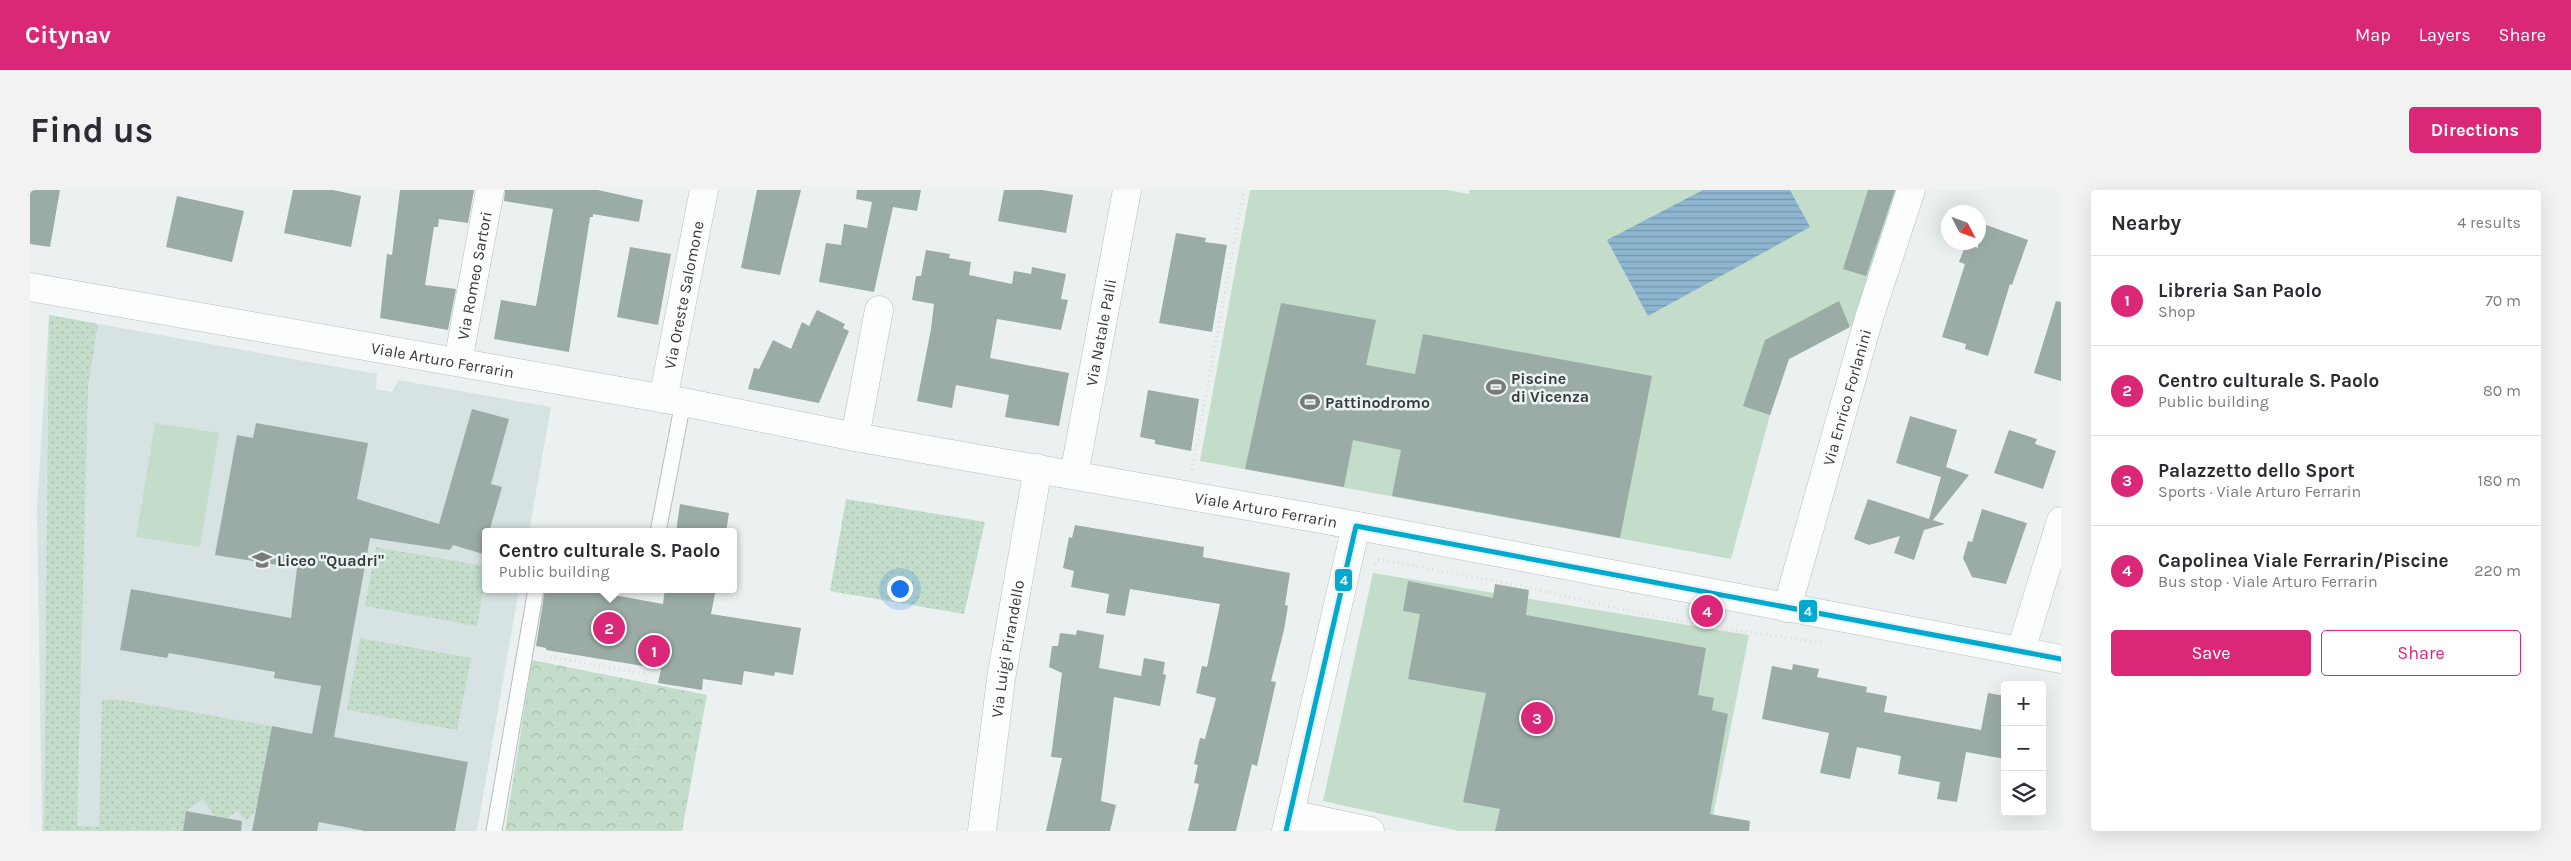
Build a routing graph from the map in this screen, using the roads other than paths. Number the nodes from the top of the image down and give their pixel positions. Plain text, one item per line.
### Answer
1 (490, 190) edge
2 (704, 190) edge
3 (1127, 190) edge
4 (1911, 190) edge
5 (30, 287) edge
6 (879, 310) dead end
7 (458, 362) junction
8 (673, 400) junction
9 (855, 437) junction
10 (1038, 468) junction
11 (1074, 475) junction
12 (2061, 521) edge
13 (1356, 526) junction
14 (658, 528) edge
15 (535, 593) edge
16 (1787, 608) junction
17 (2021, 650) junction
18 (2061, 659) edge
19 (1288, 822) edge
20 (494, 831) edge
21 (982, 831) edge
22 (1370, 831) edge

1 - 7 street, Via Romeo Sartori
2 - 8 street, Via Oreste Salomone
3 - 11 street, Via Natale Palli
4 - 16 street, Via Enrico Forlanini
5 - 7 street, Viale Arturo Ferrarin
6 - 9 street
7 - 8 street, Viale Arturo Ferrarin
8 - 9 street, Viale Arturo Ferrarin
8 - 14 lane
9 - 10 street, Viale Arturo Ferrarin
10 - 11 street, Viale Arturo Ferrarin
10 - 21 street, Via Luigi Pirandello
11 - 13 street, Viale Arturo Ferrarin
12 - 17 street
13 - 16 street, Viale Arturo Ferrarin
13 - 19 street
15 - 20 lane
16 - 17 street, Viale Arturo Ferrarin
17 - 18 street, Viale Arturo Ferrarin
19 - 22 street

